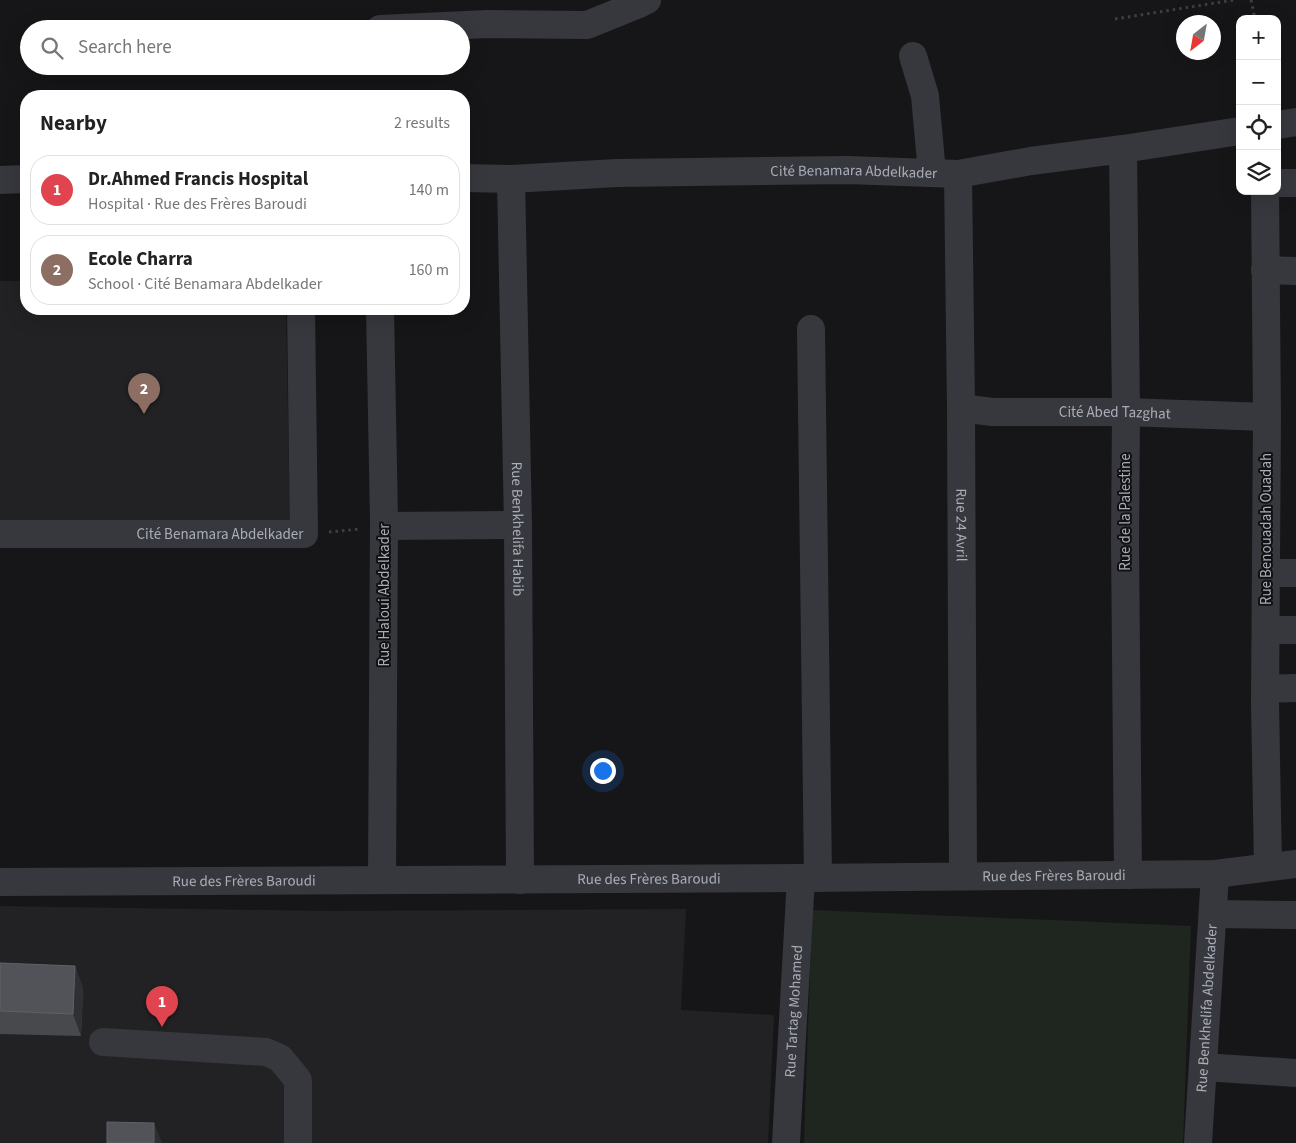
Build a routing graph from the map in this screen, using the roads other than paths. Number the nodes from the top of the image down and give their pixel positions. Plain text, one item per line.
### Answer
1 (646, 0) edge
2 (470, 25) edge
3 (913, 56) dead end
4 (1296, 122) edge
5 (1281, 124) edge
6 (1236, 132) edge
7 (1123, 149) junction
8 (945, 173) junction
9 (470, 178) edge
10 (511, 178) junction
11 (20, 179) edge
12 (0, 180) edge
13 (1281, 183) edge
14 (1296, 183) edge
15 (1265, 195) edge
16 (1265, 270) junction
17 (1296, 271) edge
18 (300, 315) edge
19 (380, 315) edge
20 (811, 329) dead end
21 (961, 408) junction
22 (1126, 412) junction
23 (1267, 417) junction
24 (518, 525) junction
25 (384, 526) junction
26 (0, 534) edge
27 (1266, 573) junction
28 (1296, 573) edge
29 (1266, 630) junction
30 (1296, 630) edge
31 (1296, 688) edge
32 (1265, 689) junction
33 (1296, 864) edge
34 (1268, 867) junction
35 (1215, 874) junction
36 (1128, 875) junction
37 (963, 876) junction
38 (809, 878) junction
39 (382, 880) junction
40 (520, 880) junction
41 (0, 882) edge
42 (1213, 914) junction
43 (1296, 915) edge
44 (103, 1042) dead end
45 (1203, 1067) junction
46 (1296, 1073) edge
47 (298, 1143) edge
48 (786, 1143) edge
49 (1198, 1143) edge

1 - 2 street
3 - 8 street, Rue 24 Avril
4 - 5 street
6 - 7 street, Cité Benamara Abdelkader
7 - 8 street, Cité Benamara Abdelkader
7 - 22 street, Rue de la Palestine
8 - 10 street, Cité Benamara Abdelkader
8 - 21 street, Rue 24 Avril
9 - 10 street, Cité Benamara Abdelkader
10 - 24 street, Rue Benkhelifa Habib
11 - 12 street
13 - 14 street
15 - 16 street, Rue Benouadah Ouadah
16 - 17 street
16 - 23 street, Rue Benouadah Ouadah
18 - 26 street, Cité Benamara Abdelkader
19 - 25 street, Rue Haloui Abdelkader
20 - 38 street, Rue Tartag Mohamed
21 - 22 street, Cité Abed Tazghat
21 - 37 street, Rue 24 Avril
22 - 23 street, Cité Abed Tazghat
22 - 36 street, Rue de la Palestine
23 - 27 street, Rue Benouadah Ouadah
24 - 25 street
24 - 40 street, Rue Benkhelifa Habib
25 - 39 street, Rue Haloui Abdelkader
27 - 28 street
27 - 29 street, Rue Benouadah Ouadah
29 - 30 street
29 - 32 street, Rue Benouadah Ouadah
31 - 32 street
32 - 34 street, Rue Benouadah Ouadah
33 - 34 street, Rue des Frères Baroudi
34 - 35 street, Rue des Frères Baroudi
35 - 36 street, Rue des Frères Baroudi
35 - 42 street, Rue Benkhelifa Abdelkader
36 - 37 street, Rue des Frères Baroudi
37 - 38 street, Rue des Frères Baroudi
38 - 40 street, Rue des Frères Baroudi
38 - 48 street, Rue Tartag Mohamed
39 - 40 street, Rue des Frères Baroudi
39 - 41 street, Rue des Frères Baroudi
42 - 43 street
42 - 45 street, Rue Benkhelifa Abdelkader
44 - 47 street
45 - 46 street
45 - 49 street, Rue Benkhelifa Abdelkader

